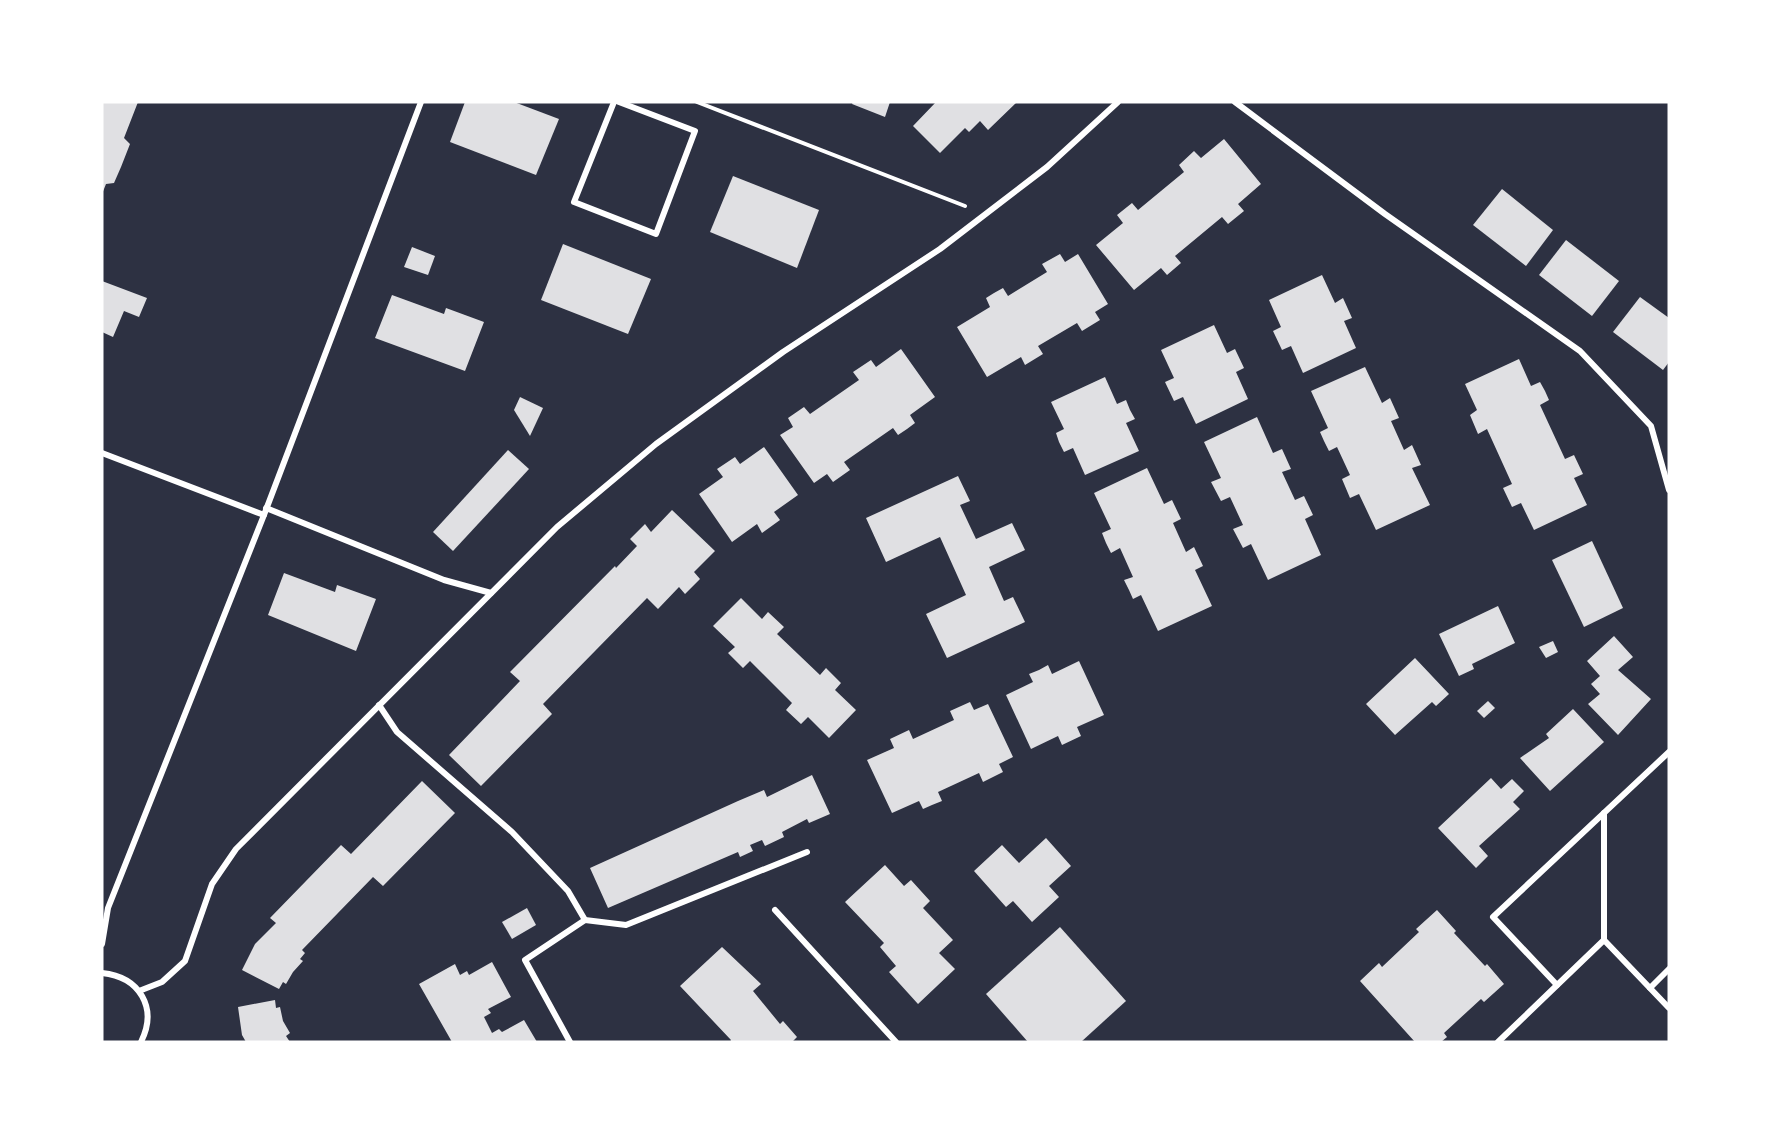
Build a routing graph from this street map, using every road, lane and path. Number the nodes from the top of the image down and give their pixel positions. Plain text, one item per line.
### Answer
1 (421, 102) edge
2 (614, 102) edge
3 (619, 102) edge
4 (697, 102) edge
5 (1118, 102) edge
6 (1235, 102) edge
7 (986, 214) junction
8 (102, 453) edge
9 (1669, 490) edge
10 (265, 512) junction
11 (491, 593) junction
12 (379, 705) junction
13 (1669, 752) edge
14 (1604, 813) junction
15 (807, 852) dead end
16 (775, 909) dead end
17 (585, 920) junction
18 (1604, 940) junction
19 (102, 944) edge
20 (1669, 969) edge
21 (102, 974) edge
22 (1557, 985) junction
23 (1650, 988) junction
24 (139, 991) junction
25 (1669, 1008) edge
26 (141, 1042) edge
27 (570, 1042) edge
28 (896, 1042) edge
29 (1498, 1042) edge

1 - 10 street
2 - 3 street
4 - 7 path
5 - 7 street
6 - 9 street
7 - 11 street
8 - 10 street
10 - 11 street
10 - 19 street
11 - 12 street
12 - 17 street
12 - 24 street
13 - 14 street
14 - 18 street
14 - 22 street
15 - 17 street
16 - 28 street
17 - 27 street
18 - 22 street
18 - 23 street
20 - 23 street
21 - 24 street
22 - 29 street
23 - 25 street
24 - 26 street

